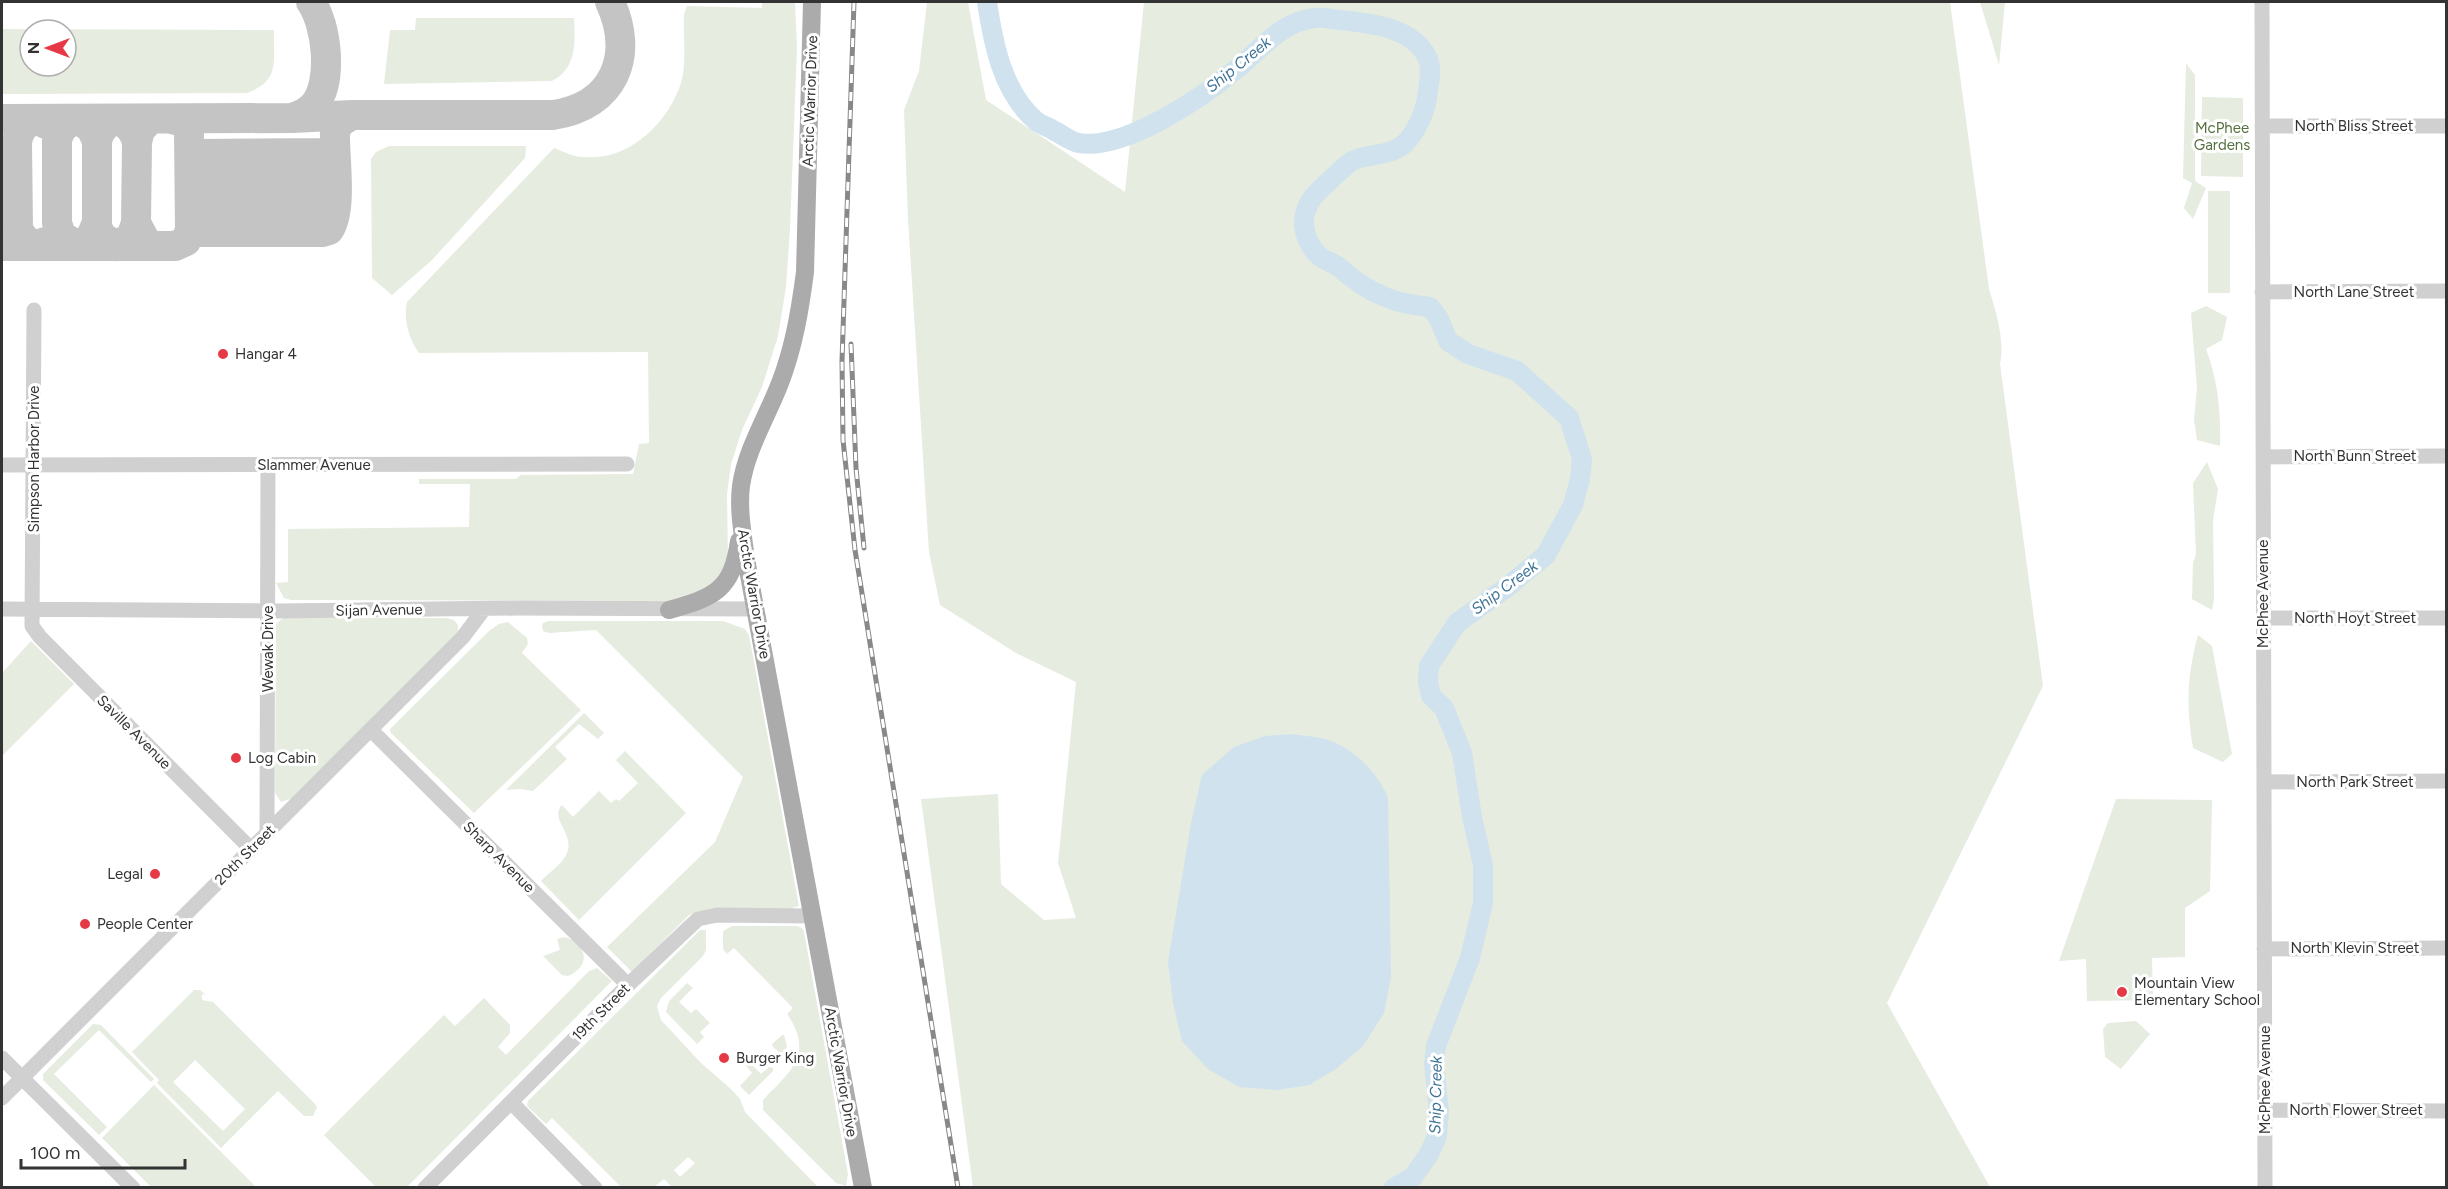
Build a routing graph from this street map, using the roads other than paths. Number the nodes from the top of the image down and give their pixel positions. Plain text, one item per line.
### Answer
1 (812, 2) edge
2 (2262, 2) edge
3 (2262, 126) junction
4 (2446, 126) edge
5 (2446, 291) edge
6 (2262, 292) junction
7 (34, 310) dead end
8 (2446, 456) edge
9 (2263, 457) junction
10 (627, 464) dead end
11 (2, 465) edge
12 (35, 465) junction
13 (268, 465) junction
14 (742, 521) junction
15 (2, 609) edge
16 (32, 609) junction
17 (484, 609) junction
18 (756, 609) junction
19 (669, 610) junction
20 (267, 611) junction
21 (2263, 618) junction
22 (2446, 618) edge
23 (371, 730) junction
24 (2264, 782) junction
25 (2446, 782) edge
26 (267, 832) junction
27 (250, 849) junction
28 (813, 916) junction
29 (2446, 948) edge
30 (2264, 949) junction
31 (628, 985) junction
32 (2, 1058) edge
33 (21, 1078) junction
34 (2, 1098) edge
35 (511, 1102) junction
36 (2265, 1110) junction
37 (2446, 1111) edge
38 (133, 1188) edge
39 (425, 1188) edge
40 (595, 1188) edge
41 (862, 1188) edge
42 (2265, 1188) edge

1 - 14 main road, Arctic Warrior Drive
2 - 3 street, McPhee Avenue
3 - 4 street, North Bliss Street
3 - 6 street, McPhee Avenue
5 - 6 street, North Lane Street
6 - 9 street, McPhee Avenue
7 - 12 street, Simpson Harbor Drive
8 - 9 street, North Bunn Street
9 - 21 street, McPhee Avenue
10 - 13 street, Slammer Avenue
11 - 12 street, Slammer Avenue
12 - 13 street, Slammer Avenue
12 - 16 street, Simpson Harbor Drive
13 - 20 street, Wewak Drive
14 - 18 main road, Arctic Warrior Drive
14 - 19 main road
15 - 16 street, Sijan Avenue
16 - 20 street, Sijan Avenue
16 - 27 street, Saville Avenue
17 - 19 street, Sijan Avenue
17 - 20 street, Sijan Avenue
17 - 23 street, 20th Street
18 - 19 street, Sijan Avenue
18 - 28 main road, Arctic Warrior Drive
20 - 26 street, Wewak Drive
21 - 22 street, North Hoyt Street
21 - 24 street, McPhee Avenue
23 - 26 street, 20th Street
23 - 31 street, Sharp Avenue
24 - 25 street, North Park Street
24 - 30 street, McPhee Avenue
26 - 27 street, 20th Street
27 - 33 street, 20th Street
28 - 31 street, 19th Street
28 - 41 main road, Arctic Warrior Drive
29 - 30 street, North Klevin Street
30 - 36 street, McPhee Avenue
31 - 35 street, 19th Street
32 - 33 street
33 - 34 street, 20th Street
33 - 38 street
35 - 39 street, 19th Street
35 - 40 street
36 - 37 street, North Flower Street
36 - 42 street, McPhee Avenue

